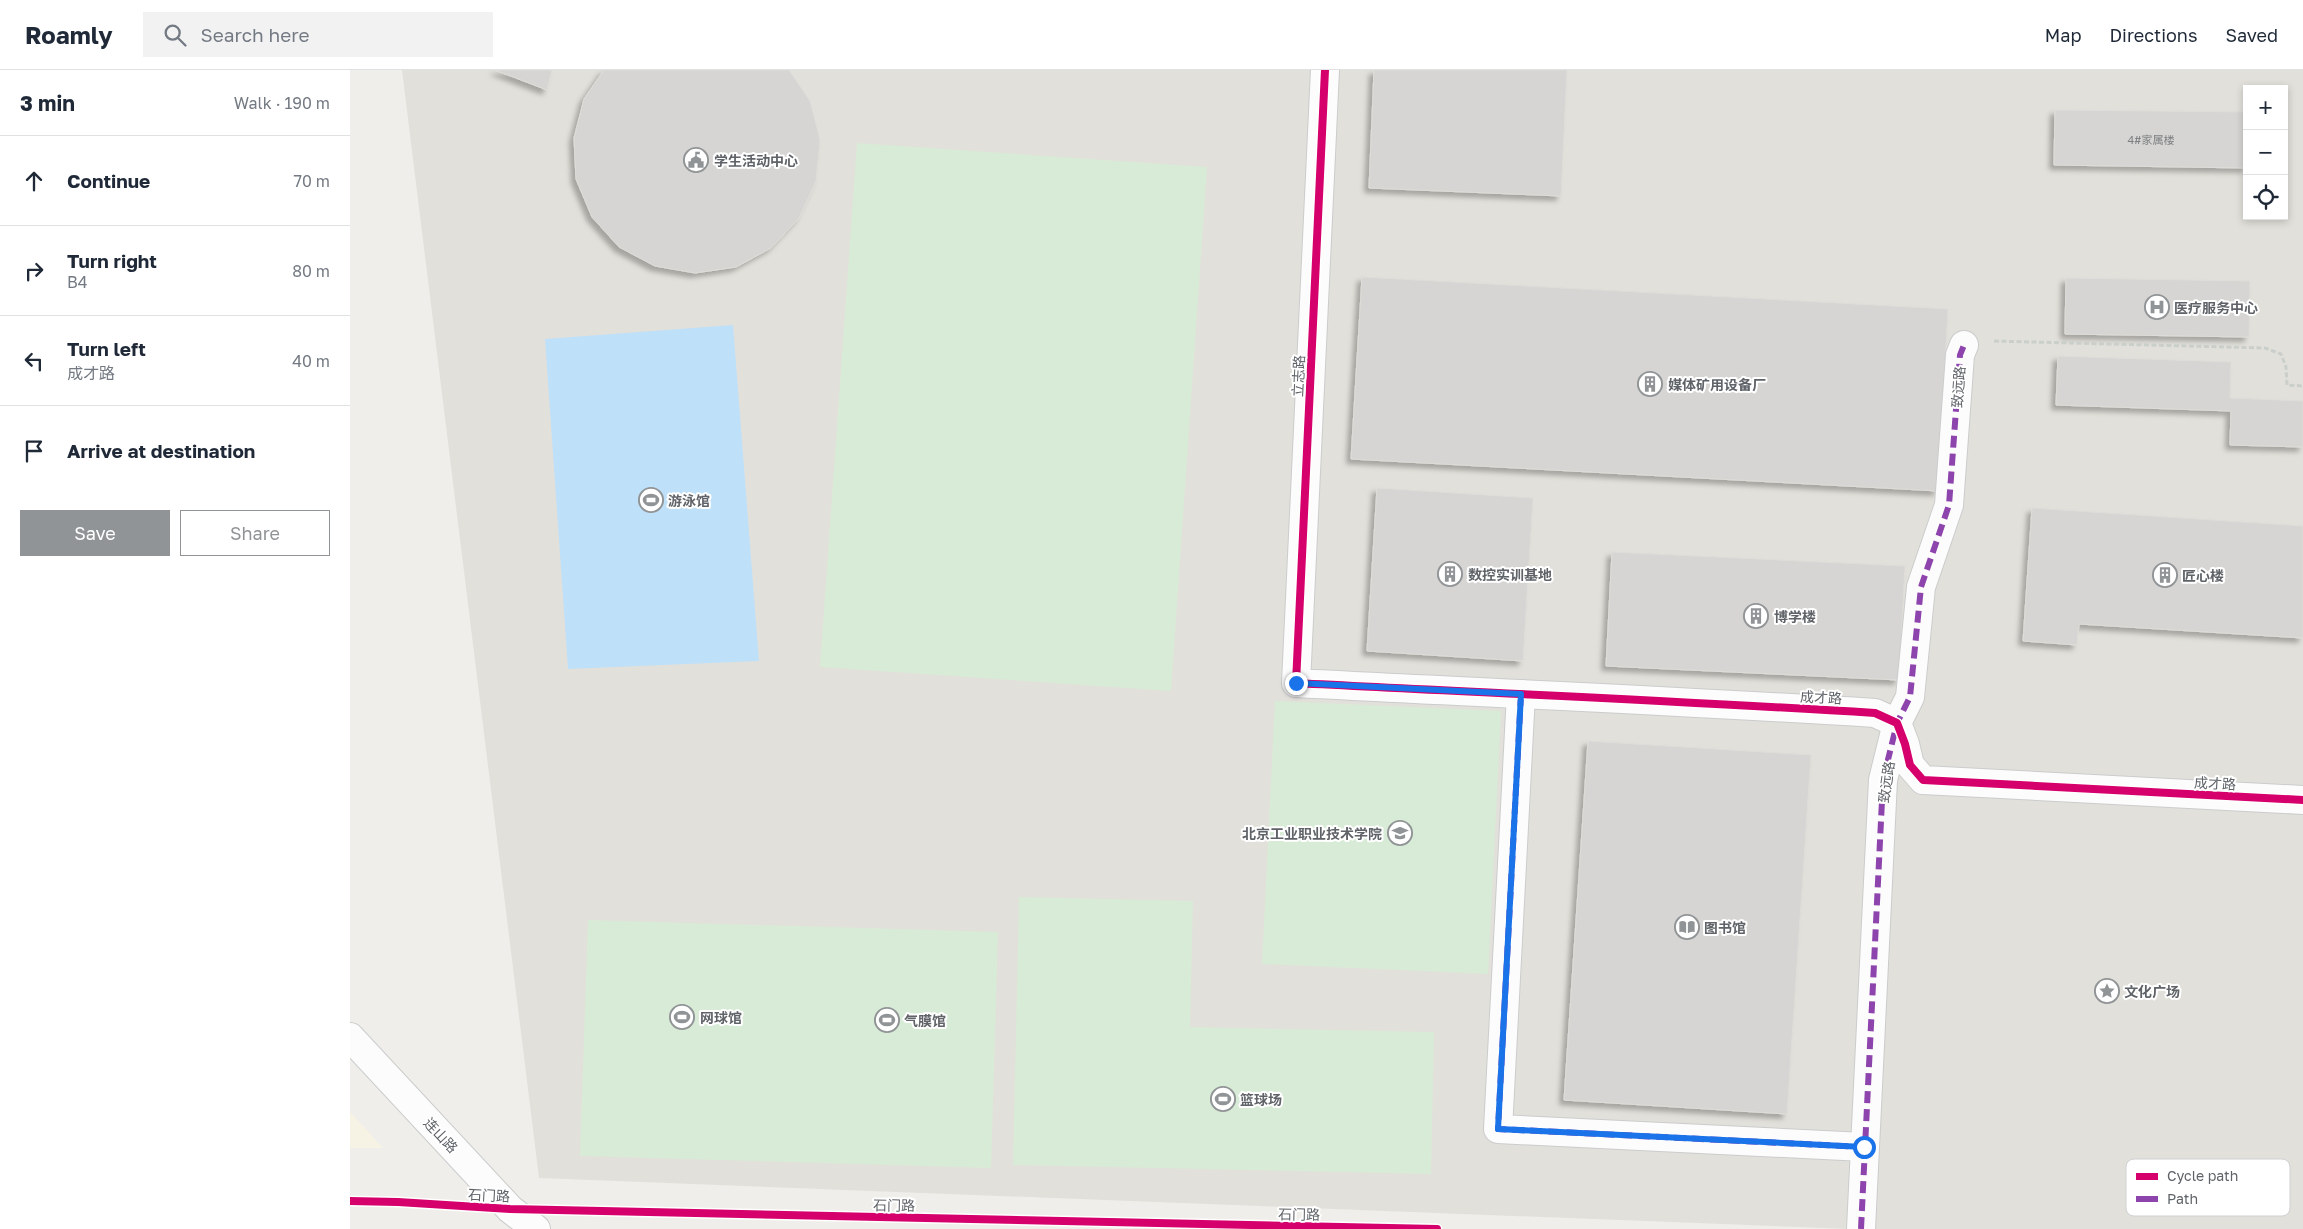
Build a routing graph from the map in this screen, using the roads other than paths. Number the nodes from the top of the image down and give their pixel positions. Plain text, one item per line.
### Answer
1 (1325, 70) edge
2 (1964, 345) road end
3 (1296, 683) joint
4 (1521, 694) junction
5 (1897, 723) junction
6 (2303, 800) edge
7 (350, 1037) edge
8 (1864, 1147) junction
9 (536, 1229) edge
10 (1862, 1229) edge

1 - 3 street, 立志路
2 - 5 street, 致远路
3 - 4 street, 成才路
4 - 5 street, 成才路
4 - 8 street
5 - 6 street, 成才路
5 - 8 street, 致远路
7 - 9 street, 连山路
8 - 10 street, 致远路

